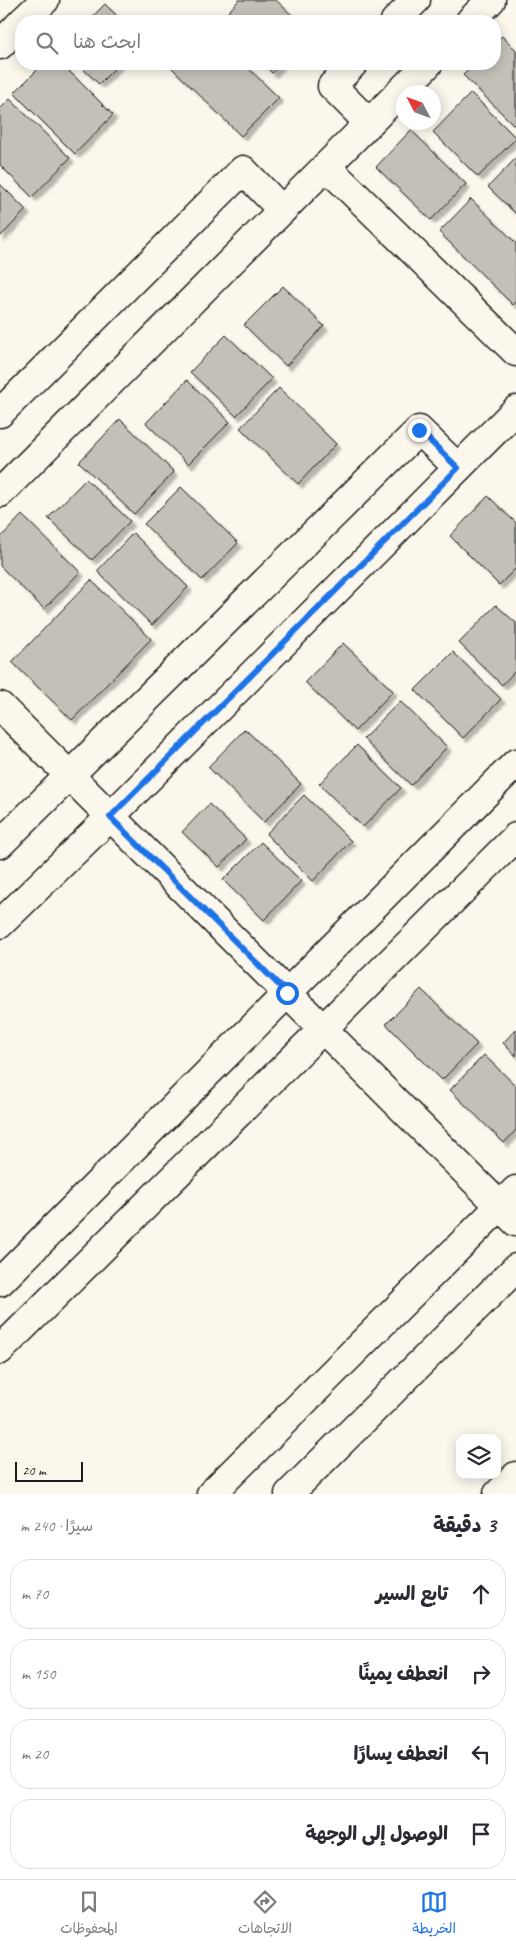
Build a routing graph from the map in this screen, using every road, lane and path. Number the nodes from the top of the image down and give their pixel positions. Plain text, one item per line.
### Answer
1 (45, 0) edge
2 (416, 0) edge
3 (492, 0) edge
4 (29, 15) edge
5 (401, 15) edge
6 (476, 15) edge
7 (15, 29) edge
8 (0, 45) edge
9 (347, 70) edge
10 (422, 70) edge
11 (369, 123) junction
12 (326, 166) junction
13 (282, 210) junction
14 (516, 352) edge
15 (516, 410) edge
16 (0, 412) edge
17 (458, 468) junction
18 (0, 493) edge
19 (0, 706) edge
20 (516, 763) edge
21 (69, 775) junction
22 (110, 817) junction
23 (516, 837) edge
24 (0, 844) edge
25 (0, 924) edge
26 (287, 993) junction
27 (322, 1028) junction
28 (511, 1206) edge
29 (516, 1268) edge
30 (0, 1282) edge
31 (0, 1350) edge
32 (516, 1476) edge
33 (211, 1494) edge
34 (289, 1494) edge
35 (498, 1494) edge

1 - 4 street
2 - 5 street
3 - 6 street
7 - 8 street
9 - 11 street
10 - 11 street
11 - 12 street
12 - 13 street
12 - 14 street
13 - 16 street
13 - 18 street
15 - 17 street
17 - 21 street
17 - 22 street
19 - 21 street
20 - 26 street
21 - 22 street
21 - 24 street
22 - 25 street
22 - 26 street
23 - 27 street
26 - 27 street
26 - 30 street
27 - 28 street
27 - 31 street
28 - 33 street
29 - 34 street
32 - 35 street

